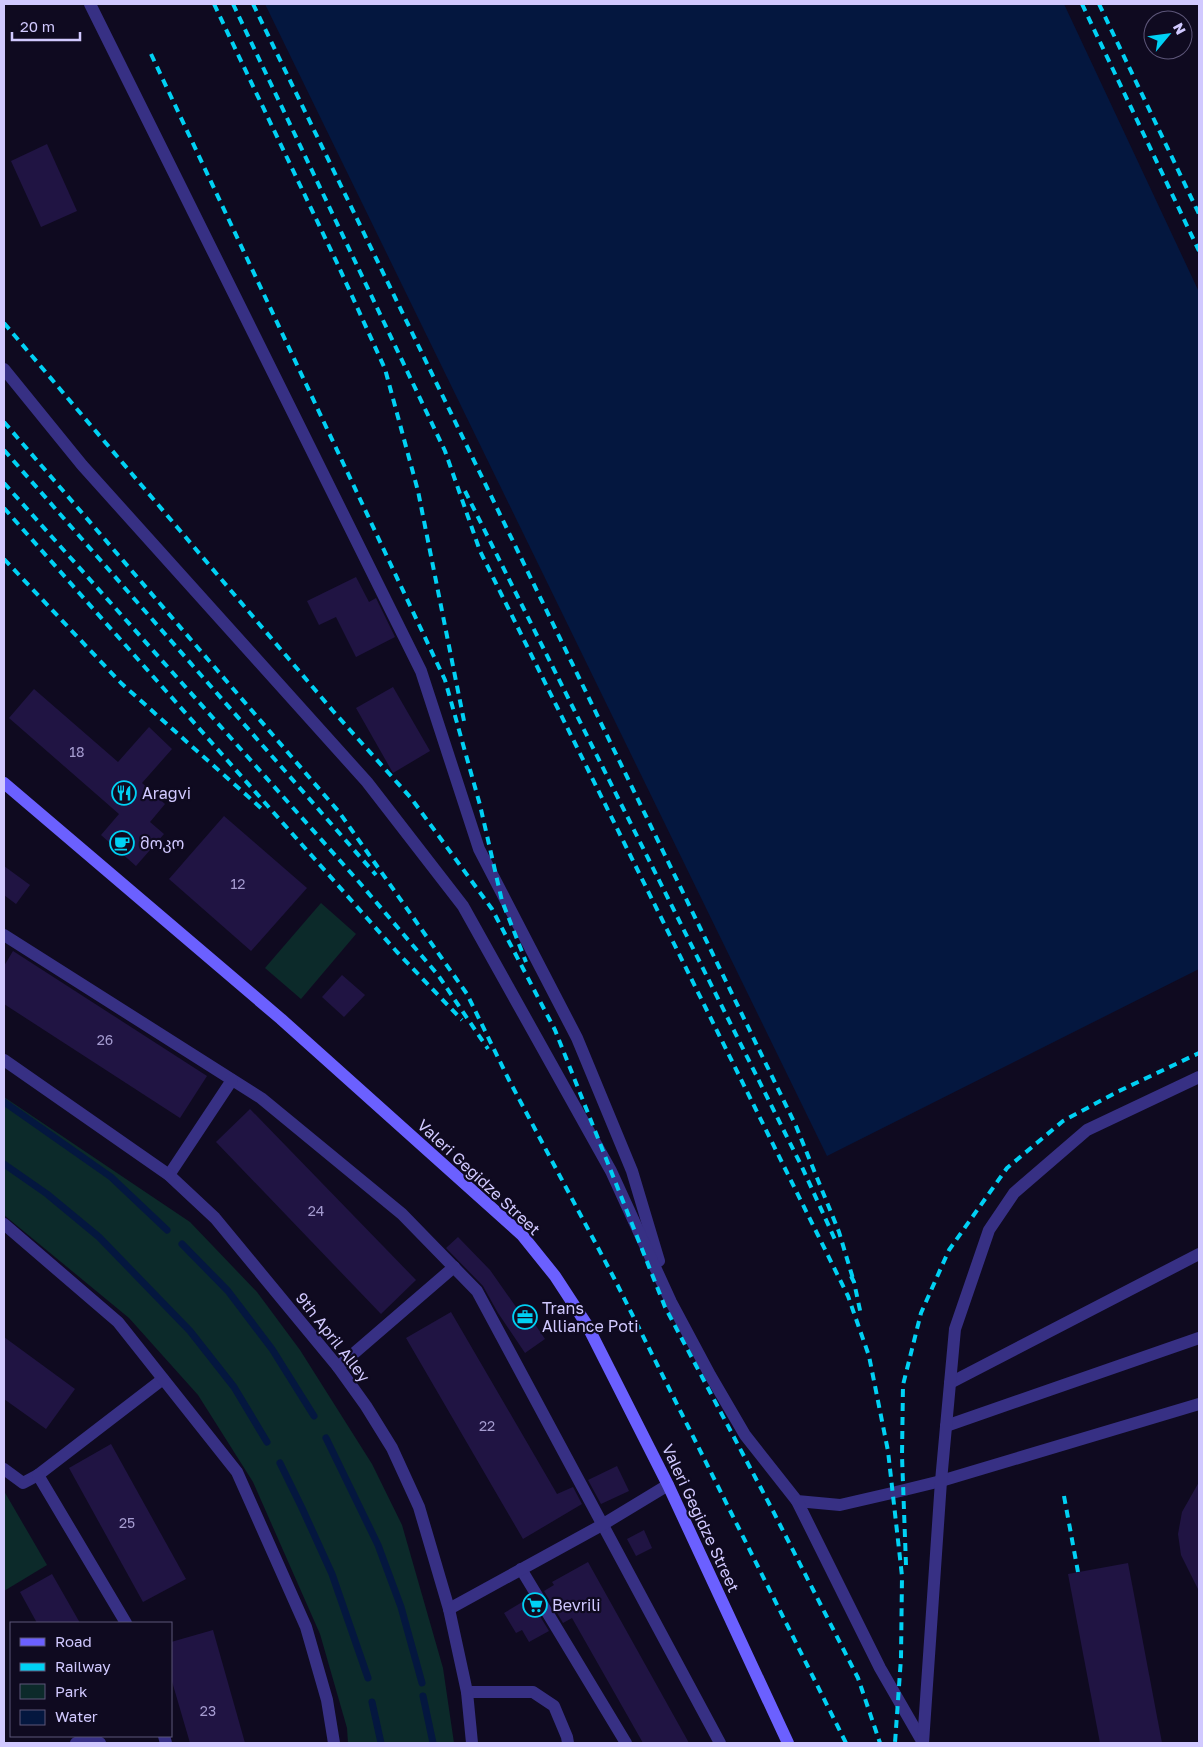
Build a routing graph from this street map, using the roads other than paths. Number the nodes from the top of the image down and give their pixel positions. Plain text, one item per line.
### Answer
1 (90, 4) edge
2 (4, 369) edge
3 (4, 783) edge
4 (4, 935) edge
5 (4, 1060) edge
6 (1199, 1077) edge
7 (232, 1080) junction
8 (169, 1175) junction
9 (4, 1224) edge
10 (1199, 1254) edge
11 (454, 1267) junction
12 (671, 1302) junction
13 (1199, 1338) edge
14 (338, 1367) junction
15 (163, 1379) junction
16 (950, 1383) junction
17 (1199, 1404) edge
18 (946, 1426) junction
19 (4, 1470) edge
20 (38, 1475) junction
21 (941, 1481) junction
22 (668, 1485) junction
23 (796, 1501) junction
24 (602, 1525) junction
25 (521, 1569) junction
26 (449, 1608) junction
27 (125, 1622) edge
28 (466, 1692) junction
29 (922, 1742) edge
30 (76, 1743) edge
31 (100, 1743) edge
32 (334, 1743) edge
33 (472, 1743) edge
34 (568, 1743) edge
35 (626, 1743) edge
36 (720, 1743) edge
37 (788, 1743) edge

1 - 12 street
2 - 12 street
3 - 22 street, Valeri Gegidze Street
4 - 7 street
5 - 8 street, 9th April Alley
6 - 16 street
7 - 8 street
7 - 11 street
8 - 14 street, 9th April Alley
9 - 15 street
10 - 16 street
11 - 14 street
11 - 24 street
12 - 23 street
13 - 18 street
14 - 26 street, 9th April Alley
15 - 20 street
15 - 32 street
16 - 18 street
17 - 21 street
18 - 21 street
19 - 20 street
20 - 27 street
21 - 23 street
21 - 29 street
22 - 24 street
22 - 37 street, Valeri Gegidze Street
23 - 29 street
24 - 25 street
24 - 36 street
25 - 26 street
25 - 35 street
26 - 28 street, 9th April Alley
28 - 33 street, 9th April Alley
28 - 34 street
30 - 31 street

